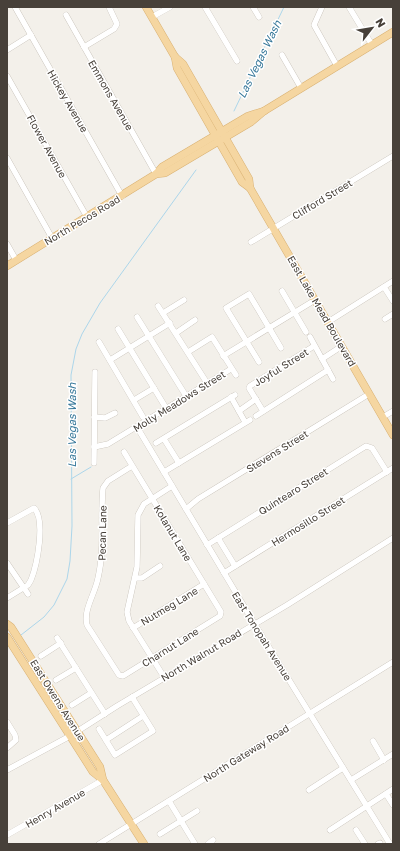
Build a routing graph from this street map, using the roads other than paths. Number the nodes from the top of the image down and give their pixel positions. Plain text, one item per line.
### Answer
1 (15, 7) edge
2 (109, 7) edge
3 (146, 7) edge
4 (170, 7) edge
5 (205, 7) edge
6 (253, 7) edge
7 (322, 7) edge
8 (350, 7) edge
9 (66, 15) dead end
10 (259, 17) dead end
11 (152, 18) junction
12 (393, 32) edge
13 (31, 35) junction
14 (372, 45) junction
15 (84, 47) junction
16 (7, 50) edge
17 (282, 55) dead end
18 (237, 61) dead end
19 (336, 66) junction
20 (7, 76) edge
21 (301, 88) junction
22 (264, 111) junction
23 (241, 128) junction
24 (220, 136) junction
25 (235, 155) junction
26 (393, 156) edge
27 (7, 158) edge
28 (156, 174) junction
29 (250, 188) junction
30 (122, 196) junction
31 (87, 217) junction
32 (274, 228) junction
33 (52, 238) junction
34 (251, 242) dead end
35 (7, 244) edge
36 (16, 260) junction
37 (7, 266) edge
38 (393, 281) edge
39 (384, 287) junction
40 (282, 291) dead end
41 (184, 300) dead end
42 (315, 300) junction
43 (393, 301) edge
44 (158, 306) dead end
45 (295, 312) junction
46 (163, 313) junction
47 (393, 314) edge
48 (137, 317) dead end
49 (386, 319) dead end
50 (196, 320) dead end
51 (328, 322) junction
52 (170, 323) junction
53 (270, 328) junction
54 (118, 329) dead end
55 (306, 332) dead end
56 (176, 333) junction
57 (149, 336) junction
58 (310, 338) dead end
59 (99, 342) dead end
60 (247, 342) junction
61 (314, 346) junction
62 (342, 346) junction
63 (130, 348) junction
64 (281, 348) dead end
65 (188, 352) junction
66 (223, 356) junction
67 (322, 359) junction
68 (110, 360) junction
69 (259, 362) dead end
70 (231, 369) junction
71 (328, 370) junction
72 (95, 372) dead end
73 (236, 375) dead end
74 (333, 379) dead end
75 (207, 384) junction
76 (154, 388) junction
77 (369, 394) junction
78 (186, 396) junction
79 (256, 399) junction
80 (134, 400) junction
81 (166, 408) junction
82 (239, 410) junction
83 (263, 411) junction
84 (393, 411) edge
85 (115, 413) dead end
86 (94, 416) junction
87 (256, 416) dead end
88 (143, 417) dead end
89 (383, 417) junction
90 (137, 427) junction
91 (393, 435) edge
92 (164, 439) junction
93 (156, 443) dead end
94 (94, 448) junction
95 (124, 452) dead end
96 (179, 463) junction
97 (94, 464) dead end
98 (132, 466) junction
99 (393, 468) edge
100 (164, 472) junction
101 (387, 472) junction
102 (172, 486) junction
103 (152, 498) junction
104 (186, 509) junction
105 (7, 523) edge
106 (218, 538) junction
107 (393, 538) edge
108 (207, 545) junction
109 (7, 563) edge
110 (160, 566) dead end
111 (235, 566) junction
112 (224, 573) junction
113 (135, 578) junction
114 (204, 584) junction
115 (22, 589) junction
116 (28, 594) dead end
117 (7, 598) edge
118 (220, 616) joint
119 (254, 623) junction
120 (9, 625) edge
121 (133, 628) junction
122 (7, 637) edge
123 (41, 656) dead end
124 (152, 658) junction
125 (393, 662) edge
126 (76, 668) junction
127 (120, 676) joint
128 (164, 677) junction
129 (56, 680) dead end
130 (91, 693) junction
131 (132, 697) junction
132 (72, 705) dead end
133 (310, 713) junction
134 (104, 714) junction
135 (143, 716) junction
136 (7, 722) edge
137 (99, 729) dead end
138 (78, 731) junction
139 (70, 736) junction
140 (106, 740) junction
141 (373, 742) dead end
142 (7, 748) edge
143 (393, 754) edge
144 (384, 760) junction
145 (8, 768) edge
146 (343, 768) junction
147 (103, 780) junction
148 (351, 780) junction
149 (393, 789) edge
150 (309, 790) dead end
151 (386, 794) junction
152 (169, 801) junction
153 (393, 805) edge
154 (367, 806) junction
155 (197, 811) dead end
156 (181, 821) junction
157 (132, 825) junction
158 (330, 830) dead end
159 (356, 830) dead end
160 (160, 834) dead end
161 (7, 835) edge
162 (213, 840) dead end
163 (99, 844) edge
164 (144, 844) edge
165 (195, 844) edge
166 (208, 844) edge
167 (365, 844) edge
168 (390, 844) edge

1 - 13 street, Hickey Avenue
2 - 15 street
3 - 11 main road, East Lake Mead Boulevard
4 - 11 street
5 - 18 street
6 - 10 street
7 - 19 street
8 - 14 street
9 - 15 street, Emmons Avenue
11 - 24 main road, East Lake Mead Boulevard
12 - 14 main road, North Pecos Road
13 - 16 street
13 - 30 street, Hickey Avenue
14 - 19 main road, North Pecos Road
15 - 28 street, Emmons Avenue
17 - 21 street
19 - 21 main road, North Pecos Road
20 - 31 street, Flower Avenue
21 - 22 main road, North Pecos Road
22 - 23 main road, North Pecos Road
22 - 24 main road, North Pecos Road
23 - 24 main road, North Pecos Road
23 - 25 main road
24 - 25 main road, East Lake Mead Boulevard
24 - 28 main road, North Pecos Road
24 - 29 main road, East Lake Mead Boulevard
25 - 29 main road, East Lake Mead Boulevard
26 - 32 street, Clifford Street
27 - 33 street
28 - 30 main road, North Pecos Road
29 - 32 main road, East Lake Mead Boulevard
30 - 31 main road, North Pecos Road
31 - 33 main road, North Pecos Road
32 - 34 street, Clifford Street
32 - 42 main road, East Lake Mead Boulevard
33 - 36 main road, North Pecos Road
35 - 36 street
36 - 37 main road, North Pecos Road
38 - 39 street
39 - 43 street
39 - 51 street
40 - 45 street
41 - 46 street
42 - 45 street
42 - 51 main road, East Lake Mead Boulevard
44 - 46 street
45 - 53 street
45 - 55 street
46 - 52 street
47 - 49 street
48 - 57 street
50 - 56 street
51 - 62 main road, East Lake Mead Boulevard
52 - 56 street
52 - 57 street
53 - 60 street
53 - 60 street
53 - 64 street
54 - 63 street
56 - 65 street
57 - 63 street
57 - 78 street
58 - 61 street
59 - 68 street
60 - 66 street
60 - 69 street
61 - 67 street
61 - 79 street, Joyful Street
62 - 67 street
62 - 77 main road, East Lake Mead Boulevard
63 - 68 street
63 - 76 street
65 - 66 street, Molly Meadows Street
65 - 75 street
66 - 70 street, Molly Meadows Street
67 - 71 street
68 - 80 street
70 - 73 street
70 - 75 street, Molly Meadows Street
71 - 74 street
71 - 83 street
72 - 86 street
75 - 78 street, Molly Meadows Street
76 - 80 street
76 - 81 street
77 - 89 main road, East Lake Mead Boulevard
77 - 104 street, Stevens Street
78 - 81 street, Molly Meadows Street
79 - 82 street
79 - 83 street
80 - 88 street
81 - 90 street, Molly Meadows Street
82 - 92 street
82 - 96 street
83 - 87 street
84 - 89 street
85 - 86 street
86 - 94 street
89 - 91 main road, East Lake Mead Boulevard
90 - 94 street, Molly Meadows Street
90 - 100 street, East Tonopah Avenue
92 - 93 street
92 - 96 street
94 - 97 street
95 - 98 street, Kolanut Lane
96 - 100 street
98 - 103 street, Kolanut Lane
98 - 127 street, Pecan Lane
99 - 101 street, Hermosillo Street
100 - 102 street, East Tonopah Avenue
101 - 106 street, Quintearo Street
101 - 111 street, Hermosillo Street
102 - 103 street
102 - 104 street, East Tonopah Avenue
103 - 113 street
103 - 114 street, Kolanut Lane
104 - 108 street, East Tonopah Avenue
105 - 115 street
106 - 108 street, Quintearo Street
106 - 111 street
107 - 119 street, North Walnut Road
108 - 112 street, East Tonopah Avenue
109 - 115 street
110 - 113 street
111 - 112 street, Hermosillo Street
112 - 119 street, East Tonopah Avenue
113 - 121 street
114 - 118 street, Kolanut Lane
114 - 121 street, Nutmeg Lane
115 - 116 street
115 - 117 street
118 - 124 street, Charnut Lane
119 - 128 street, North Walnut Road
119 - 133 street, East Tonopah Avenue
120 - 138 main road, East Owens Avenue
121 - 124 street
122 - 139 main road, East Owens Avenue
123 - 126 street
124 - 127 street, Charnut Lane
124 - 128 street
125 - 133 street, North Gateway Road
126 - 129 street
126 - 130 street
128 - 131 street, North Walnut Road
130 - 132 street
130 - 134 street
131 - 134 street, North Walnut Road
131 - 135 street
133 - 146 street, East Tonopah Avenue
133 - 152 street, North Gateway Road
134 - 138 street, North Walnut Road
135 - 140 street
135 - 140 street
136 - 142 street
137 - 140 street
138 - 139 street, North Walnut Road
138 - 147 main road, East Owens Avenue
139 - 145 street, North Walnut Road
139 - 147 main road, East Owens Avenue
141 - 144 street
143 - 144 street
144 - 148 street
146 - 148 street, East Tonopah Avenue
146 - 150 street
147 - 157 main road, East Owens Avenue
147 - 161 street, Henry Avenue
148 - 154 street, East Tonopah Avenue
149 - 151 street
151 - 153 street
151 - 154 street
152 - 156 street
152 - 157 street, North Gateway Road
154 - 158 street
154 - 168 street, East Tonopah Avenue
155 - 156 street
156 - 160 street
156 - 165 street
157 - 163 street, North Gateway Road
157 - 164 main road, East Owens Avenue
159 - 167 street
162 - 166 street

